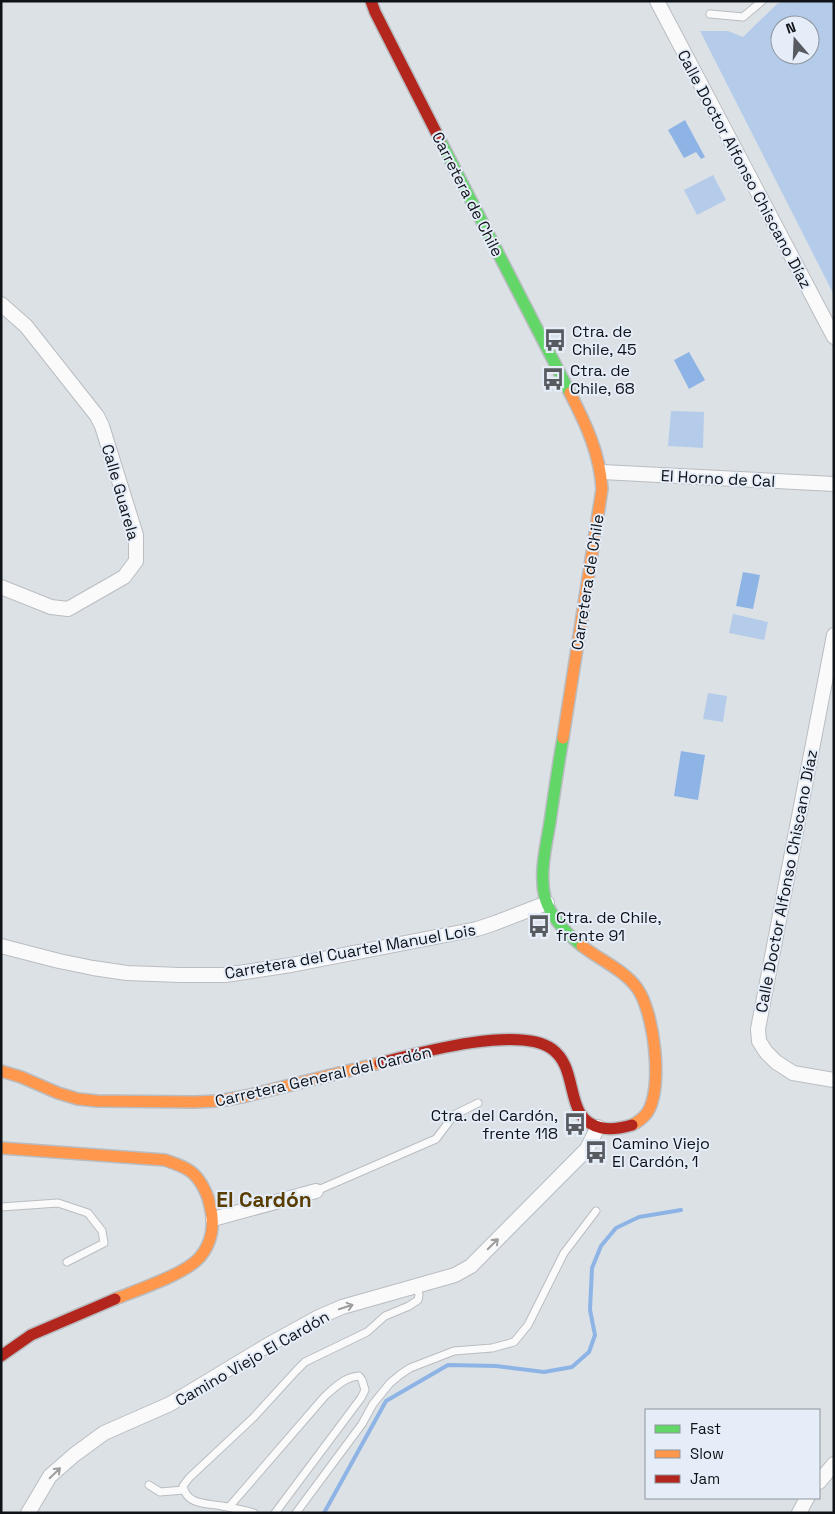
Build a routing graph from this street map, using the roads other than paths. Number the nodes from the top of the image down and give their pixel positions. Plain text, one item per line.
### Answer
1 (371, 1) edge
2 (657, 1) edge
3 (762, 1) edge
4 (710, 14) dead end
5 (1, 304) edge
6 (834, 337) edge
7 (602, 472) junction
8 (834, 484) edge
9 (1, 587) edge
10 (834, 634) edge
11 (547, 903) junction
12 (1, 946) edge
13 (1, 1071) edge
14 (834, 1080) edge
15 (478, 1103) dead end
16 (598, 1127) junction
17 (1, 1148) edge
18 (316, 1191) joint
19 (1, 1208) edge
20 (596, 1212) dead end
21 (213, 1219) junction
22 (67, 1262) dead end
23 (417, 1286) junction
24 (1, 1356) edge
25 (834, 1464) edge
26 (820, 1481) edge
27 (148, 1485) dead end
28 (184, 1490) junction
29 (806, 1499) edge
30 (229, 1507) junction
31 (28, 1513) edge
32 (254, 1513) edge
33 (275, 1513) edge
34 (296, 1513) edge
35 (799, 1513) edge

1 - 7 street, Carretera de Chile
2 - 6 street, Calle Doctor Alfonso Chiscano Díaz
3 - 4 lane
5 - 9 street, Calle Guarela
7 - 8 street, El Horno de Cal
7 - 11 street, Carretera de Chile
10 - 14 street, Calle Doctor Alfonso Chiscano Díaz
11 - 12 street, Carretera del Cuartel Manuel Lois
11 - 16 street, Carretera de Chile
13 - 16 street, Carretera General del Cardón
15 - 18 lane
23 -> 16 street, Camino Viejo El Cardón
17 - 21 street
18 - 21 street
19 - 22 lane
20 - 34 lane
21 - 24 street
23 - 28 lane
31 -> 23 street, Camino Viejo El Cardón
25 - 26 street
27 - 28 lane
28 - 30 lane
29 - 35 street
30 - 32 lane
30 - 33 lane

